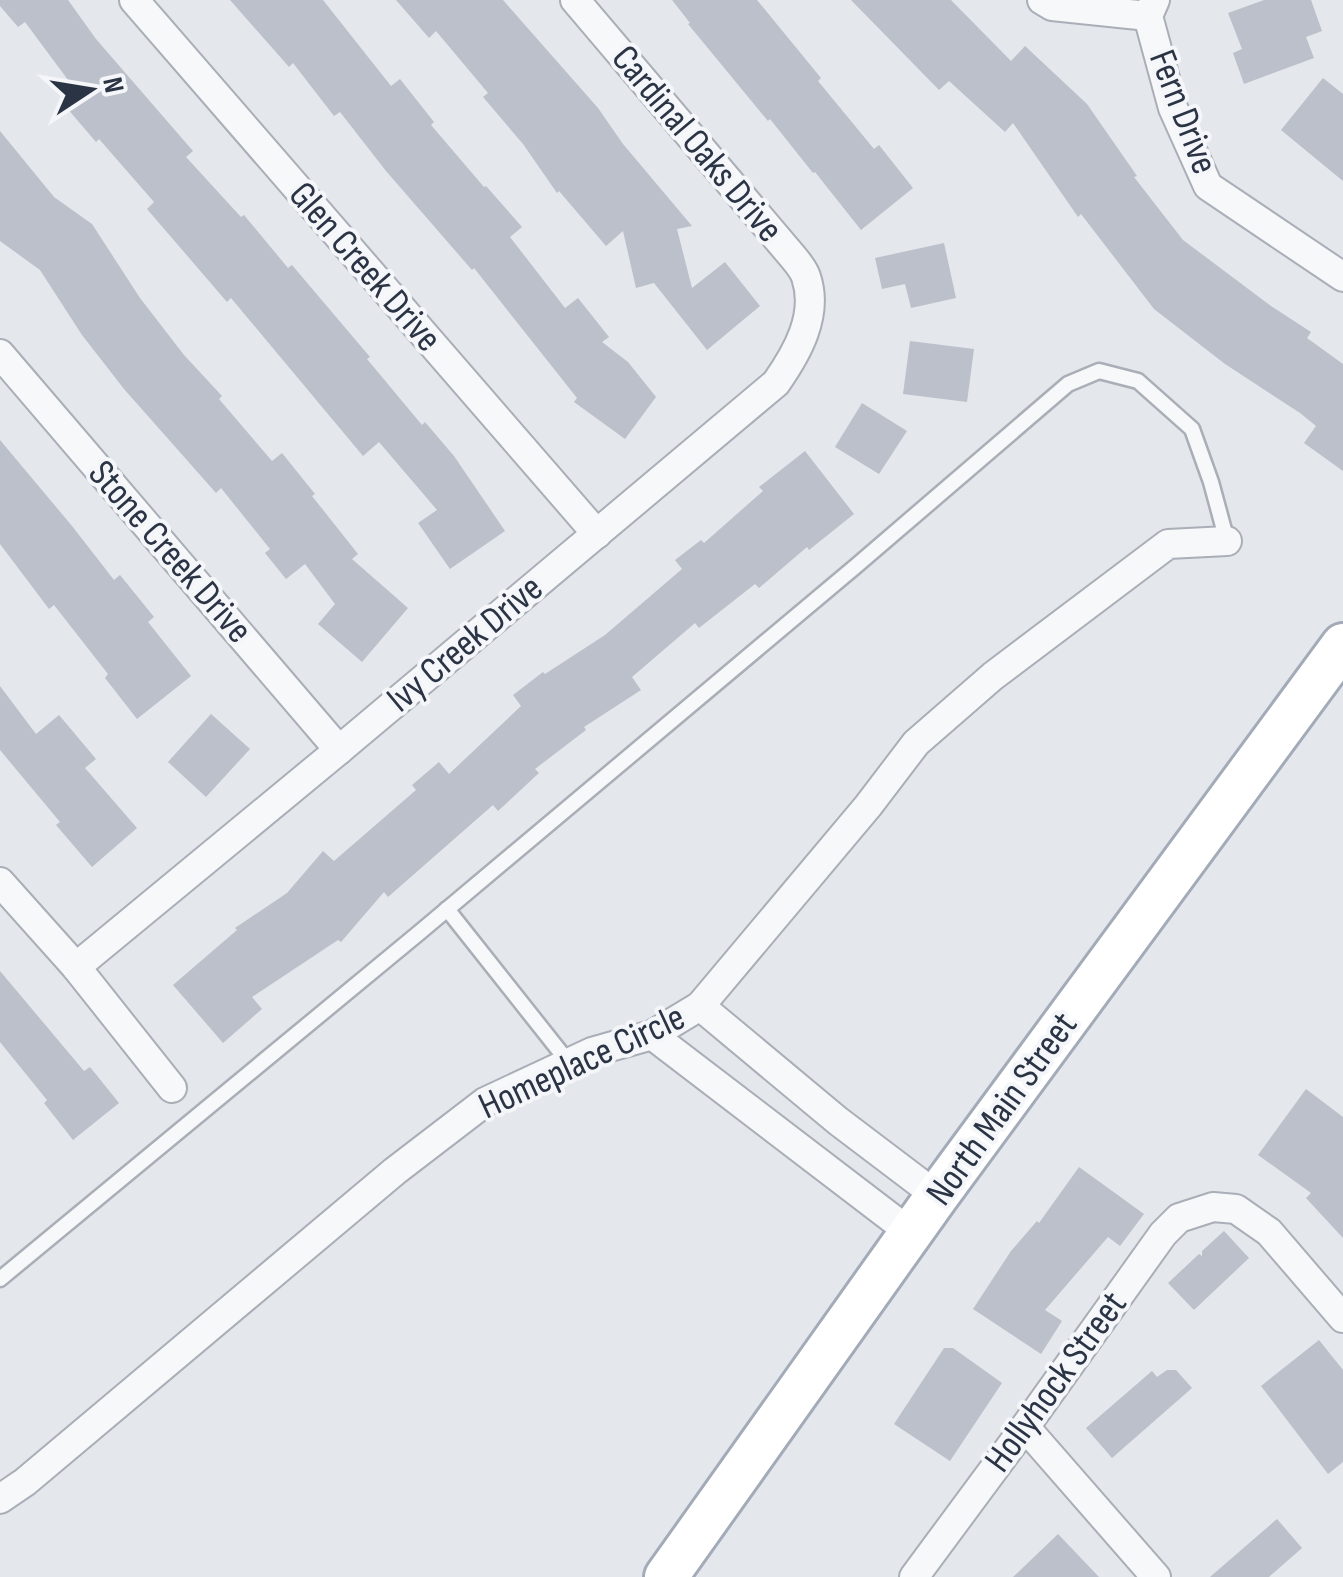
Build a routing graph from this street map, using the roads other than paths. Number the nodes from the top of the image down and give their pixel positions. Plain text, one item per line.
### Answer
1 (134, 0) edge
2 (574, 0) edge
3 (1042, 0) edge
4 (1151, 8) edge
5 (1343, 277) edge
6 (809, 293) joint
7 (0, 354) edge
8 (597, 534) junction
9 (1227, 541) joint
10 (1343, 645) edge
11 (339, 750) junction
12 (0, 882) edge
13 (447, 909) junction
14 (76, 966) junction
15 (700, 1006) junction
16 (652, 1036) junction
17 (569, 1063) junction
18 (172, 1088) dead end
19 (807, 1096) junction
20 (777, 1132) junction
21 (937, 1196) junction
22 (910, 1233) junction
23 (0, 1280) edge
24 (1343, 1318) edge
25 (1025, 1427) junction
26 (0, 1500) edge
27 (680, 1572) edge
28 (914, 1577) edge
29 (1156, 1577) edge

1 - 8 street, Glen Creek Drive
2 - 6 street, Cardinal Oaks Drive
3 - 4 street
4 - 5 street, Fern Drive
6 - 8 street, Ivy Creek Drive
7 - 11 street, Stone Creek Drive
8 - 11 street, Ivy Creek Drive
9 - 13 lane
9 - 15 street, Homeplace Circle
10 - 21 main road, North Main Street
11 - 14 street, Ivy Creek Drive
12 - 14 street
13 - 17 lane
13 - 23 lane
14 - 18 street
15 - 16 street, Homeplace Circle
15 - 19 street
16 - 17 street, Homeplace Circle
16 - 20 street
17 - 26 street, Homeplace Circle
19 - 20 street
19 - 21 street
20 - 22 street
21 - 22 main road, North Main Street
22 - 27 main road, North Main Street
24 - 25 street, Hollyhock Street
25 - 28 street, Hollyhock Street
25 - 29 street

